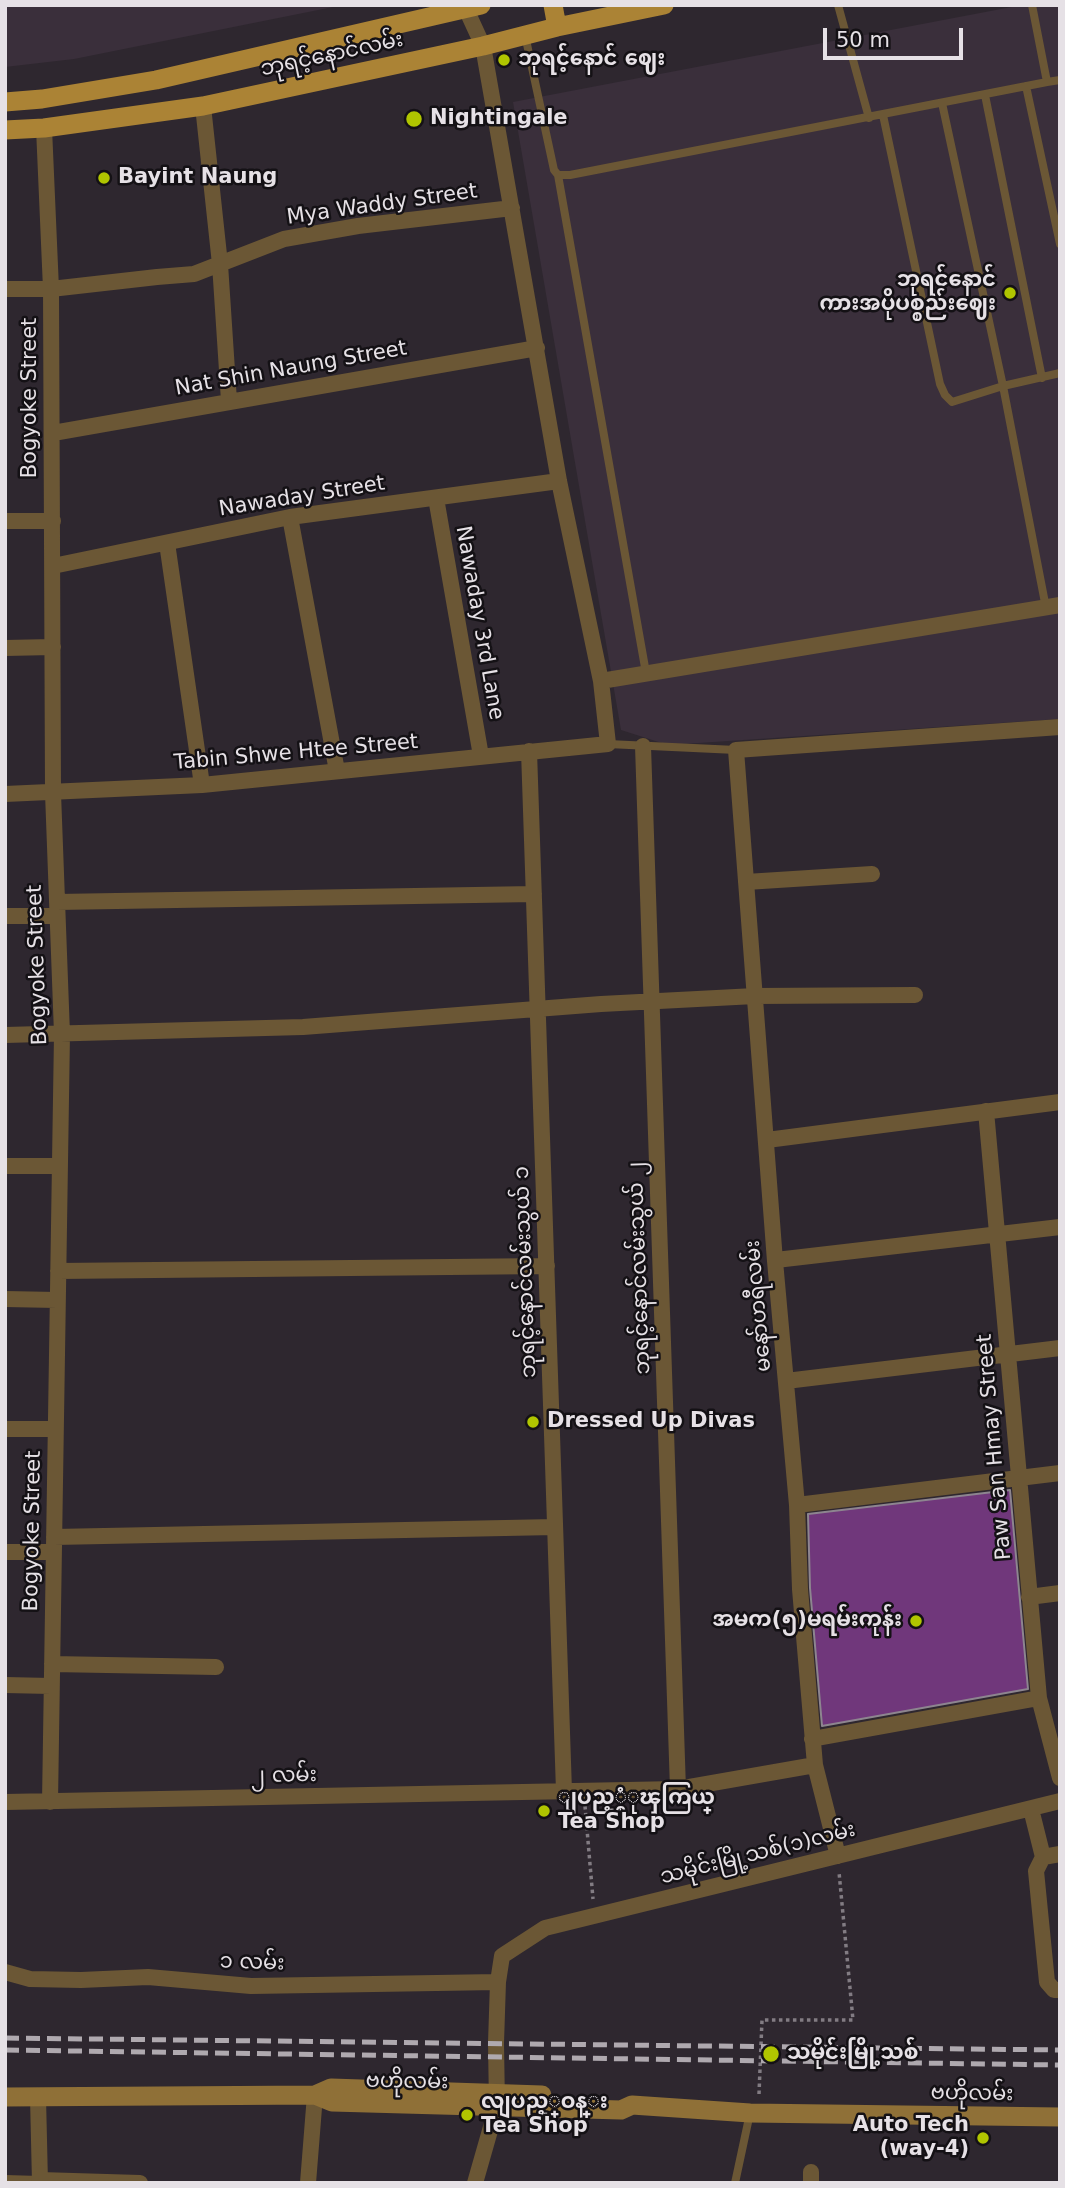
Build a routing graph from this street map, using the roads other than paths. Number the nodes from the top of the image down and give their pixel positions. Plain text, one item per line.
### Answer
1 (553, 5) edge
2 (664, 5) edge
3 (838, 5) edge
4 (1032, 5) edge
5 (468, 6) edge
6 (557, 27) junction
7 (526, 35) junction
8 (483, 46) junction
9 (1060, 80) edge
10 (1047, 82) junction
11 (1026, 86) junction
12 (985, 94) junction
13 (5, 102) edge
14 (942, 103) junction
15 (204, 106) junction
16 (883, 115) junction
17 (869, 118) junction
18 (44, 128) junction
19 (5, 130) edge
20 (558, 174) junction
21 (512, 208) junction
22 (1060, 244) edge
23 (220, 264) junction
24 (5, 289) edge
25 (51, 289) junction
26 (537, 348) junction
27 (1060, 373) edge
28 (1042, 378) junction
29 (1003, 386) junction
30 (229, 401) junction
31 (53, 433) junction
32 (559, 481) junction
33 (436, 498) junction
34 (290, 517) junction
35 (5, 521) edge
36 (53, 521) junction
37 (167, 543) junction
38 (53, 566) junction
39 (1053, 607) edge
40 (5, 648) edge
41 (53, 648) junction
42 (646, 673) junction
43 (601, 681) junction
44 (1060, 727) edge
45 (608, 744) junction
46 (643, 746) junction
47 (736, 750) junction
48 (529, 751) junction
49 (481, 756) junction
50 (337, 771) junction
51 (202, 785) junction
52 (53, 793) junction
53 (5, 794) edge
54 (872, 874) dead end
55 (746, 882) junction
56 (534, 894) junction
57 (57, 909) junction
58 (5, 916) edge
59 (915, 995) dead end
60 (755, 996) junction
61 (652, 1002) junction
62 (538, 1010) junction
63 (62, 1034) junction
64 (5, 1035) edge
65 (1060, 1102) edge
66 (986, 1111) junction
67 (767, 1140) junction
68 (5, 1166) edge
69 (60, 1166) junction
70 (1060, 1227) edge
71 (997, 1235) junction
72 (776, 1260) junction
73 (547, 1266) junction
74 (58, 1271) junction
75 (5, 1299) edge
76 (57, 1300) junction
77 (1060, 1348) edge
78 (1007, 1354) junction
79 (786, 1381) junction
80 (5, 1429) edge
81 (55, 1429) junction
82 (1060, 1474) edge
83 (1018, 1478) junction
84 (797, 1505) junction
85 (555, 1527) junction
86 (54, 1544) junction
87 (5, 1552) edge
88 (1060, 1592) edge
89 (1029, 1597) junction
90 (52, 1664) junction
91 (216, 1667) dead end
92 (5, 1685) edge
93 (51, 1686) junction
94 (1039, 1698) junction
95 (812, 1739) junction
96 (815, 1765) junction
97 (1060, 1778) edge
98 (678, 1789) junction
99 (564, 1791) junction
100 (1060, 1801) edge
101 (5, 1802) edge
102 (50, 1802) junction
103 (1031, 1809) junction
104 (1060, 1854) edge
105 (838, 1856) junction
106 (1043, 1857) junction
107 (5, 1972) edge
108 (498, 1983) junction
109 (1060, 1990) edge
110 (315, 2095) junction
111 (5, 2097) edge
112 (38, 2097) junction
113 (497, 2099) junction
114 (750, 2113) junction
115 (1060, 2117) edge
116 (5, 2179) edge
117 (40, 2181) edge
118 (140, 2183) edge
119 (308, 2183) edge
120 (475, 2183) edge
121 (735, 2183) edge

1 - 6 main road
2 - 6 main road, ဘုရင့်နောင်လမ်း
3 - 17 lane
4 - 10 lane
5 - 8 street
5 - 13 main road, ဘုရင့်နောင်လမ်း
6 - 7 main road, ဘုရင့်နောင်လမ်း
7 - 8 main road, ဘုရင့်နောင်လမ်း
7 - 20 lane
8 - 15 main road, ဘုရင့်နောင်လမ်း
8 - 21 street
9 - 10 lane
10 - 11 lane
11 - 12 lane
11 - 22 lane
12 - 14 lane
12 - 28 lane
14 - 16 lane
14 - 29 lane
15 - 18 main road, ဘုရင့်နောင်လမ်း
15 - 23 street
16 - 17 lane
16 - 29 lane
17 - 20 lane
18 - 19 main road, ဘုရင့်နောင်လမ်း
18 - 25 street, Bogyoke Street
20 - 42 lane
21 - 23 street, Mya Waddy Street
21 - 26 street
23 - 25 street, Mya Waddy Street
23 - 30 street
24 - 25 street, Mya Waddy Street
25 - 31 street, Bogyoke Street
26 - 30 street, Nat Shin Naung Street
26 - 32 street
27 - 28 lane
28 - 29 lane
29 - 39 lane
30 - 31 street, Nat Shin Naung Street
31 - 36 street, Bogyoke Street
32 - 33 street, Nawaday Street
32 - 43 street
33 - 34 street, Nawaday Street
33 - 49 street, Nawaday 3rd Lane
34 - 37 street, Nawaday Street
34 - 50 street
35 - 36 street
36 - 38 street, Bogyoke Street
37 - 38 street, Nawaday Street
37 - 51 street
38 - 41 street, Bogyoke Street
39 - 42 street
40 - 41 street
41 - 52 street, Bogyoke Street
42 - 43 street
43 - 45 street
44 - 47 street
45 - 46 lane
45 - 48 street, Tabin Shwe Htee Street
46 - 47 lane
46 - 61 street, ဘုရင့်နောင်လမ်းသွယ် ၂
47 - 55 street, မနော်ဟရီလမ်း
48 - 49 street, Tabin Shwe Htee Street
48 - 56 street, ဘုရင့်နောင်လမ်းသွယ် ၁
49 - 50 street, Tabin Shwe Htee Street
50 - 51 street, Tabin Shwe Htee Street
51 - 52 street, Tabin Shwe Htee Street
52 - 53 street, Tabin Shwe Htee Street
52 - 57 street, Bogyoke Street
54 - 55 street
55 - 60 street, မနော်ဟရီလမ်း
56 - 57 street
56 - 62 street, ဘုရင့်နောင်လမ်းသွယ် ၁
57 - 58 street
57 - 63 street, Bogyoke Street
59 - 60 street
60 - 61 street
60 - 67 street, မနော်ဟရီလမ်း
61 - 62 street
61 - 98 street, ဘုရင့်နောင်လမ်းသွယ် ၂
62 - 63 street
62 - 73 street, ဘုရင့်နောင်လမ်းသွယ် ၁
63 - 64 street
63 - 69 street, Bogyoke Street
65 - 66 street
66 - 67 street
66 - 71 street, Paw San Hmay Street
67 - 72 street, မနော်ဟရီလမ်း
68 - 69 street
69 - 74 street, Bogyoke Street
70 - 71 street
71 - 72 street
71 - 78 street, Paw San Hmay Street
72 - 79 street, မနော်ဟရီလမ်း
73 - 74 street
73 - 85 street, ဘုရင့်နောင်လမ်းသွယ် ၁
74 - 76 street, Bogyoke Street
75 - 76 street
76 - 81 street, Bogyoke Street
77 - 78 street
78 - 79 street
78 - 83 street, Paw San Hmay Street
79 - 84 street, မနော်ဟရီလမ်း
80 - 81 street
81 - 86 street, Bogyoke Street
82 - 83 street
83 - 84 street
83 - 89 street, Paw San Hmay Street
84 - 95 street, မနော်ဟရီလမ်း
85 - 86 street
85 - 99 street, ဘုရင့်နောင်လမ်းသွယ် ၁
86 - 87 street
86 - 90 street, Bogyoke Street
88 - 89 street
89 - 94 street, Paw San Hmay Street
90 - 91 street
90 - 93 street, Bogyoke Street
92 - 93 street
93 - 102 street, Bogyoke Street
94 - 95 street
94 - 97 street, Paw San Hmay Street
95 - 96 street, မနော်ဟရီလမ်း
96 - 98 street, ၂ လမ်း
96 - 105 street, မနော်ဟရီလမ်း
98 - 99 street, ၂ လမ်း
99 - 102 street, ၂ လမ်း
100 - 103 street, သမိုင်းမြို့သစ်(၁)လမ်း
101 - 102 street, ၂ လမ်း
103 - 105 street, သမိုင်းမြို့သစ်(၁)လမ်း
103 - 106 street
104 - 106 street
105 - 108 street, သမိုင်းမြို့သစ်(၁)လမ်း
106 - 109 street
107 - 108 street, ၁ လမ်း
108 - 113 street, သမိုင်းမြို့သစ်(၁)လမ်း
110 - 112 main road, ဗဟိုလမ်း
110 - 113 main road, ဗဟိုလမ်း
110 - 119 street
111 - 112 main road, ဗဟိုလမ်း
112 - 117 street
113 - 114 main road, ဗဟိုလမ်း
113 - 120 street, သမိုင်းမြို့သစ်(၁)လမ်း
114 - 115 main road, ဗဟိုလမ်း
114 - 121 lane
116 - 117 lane
117 - 118 street

